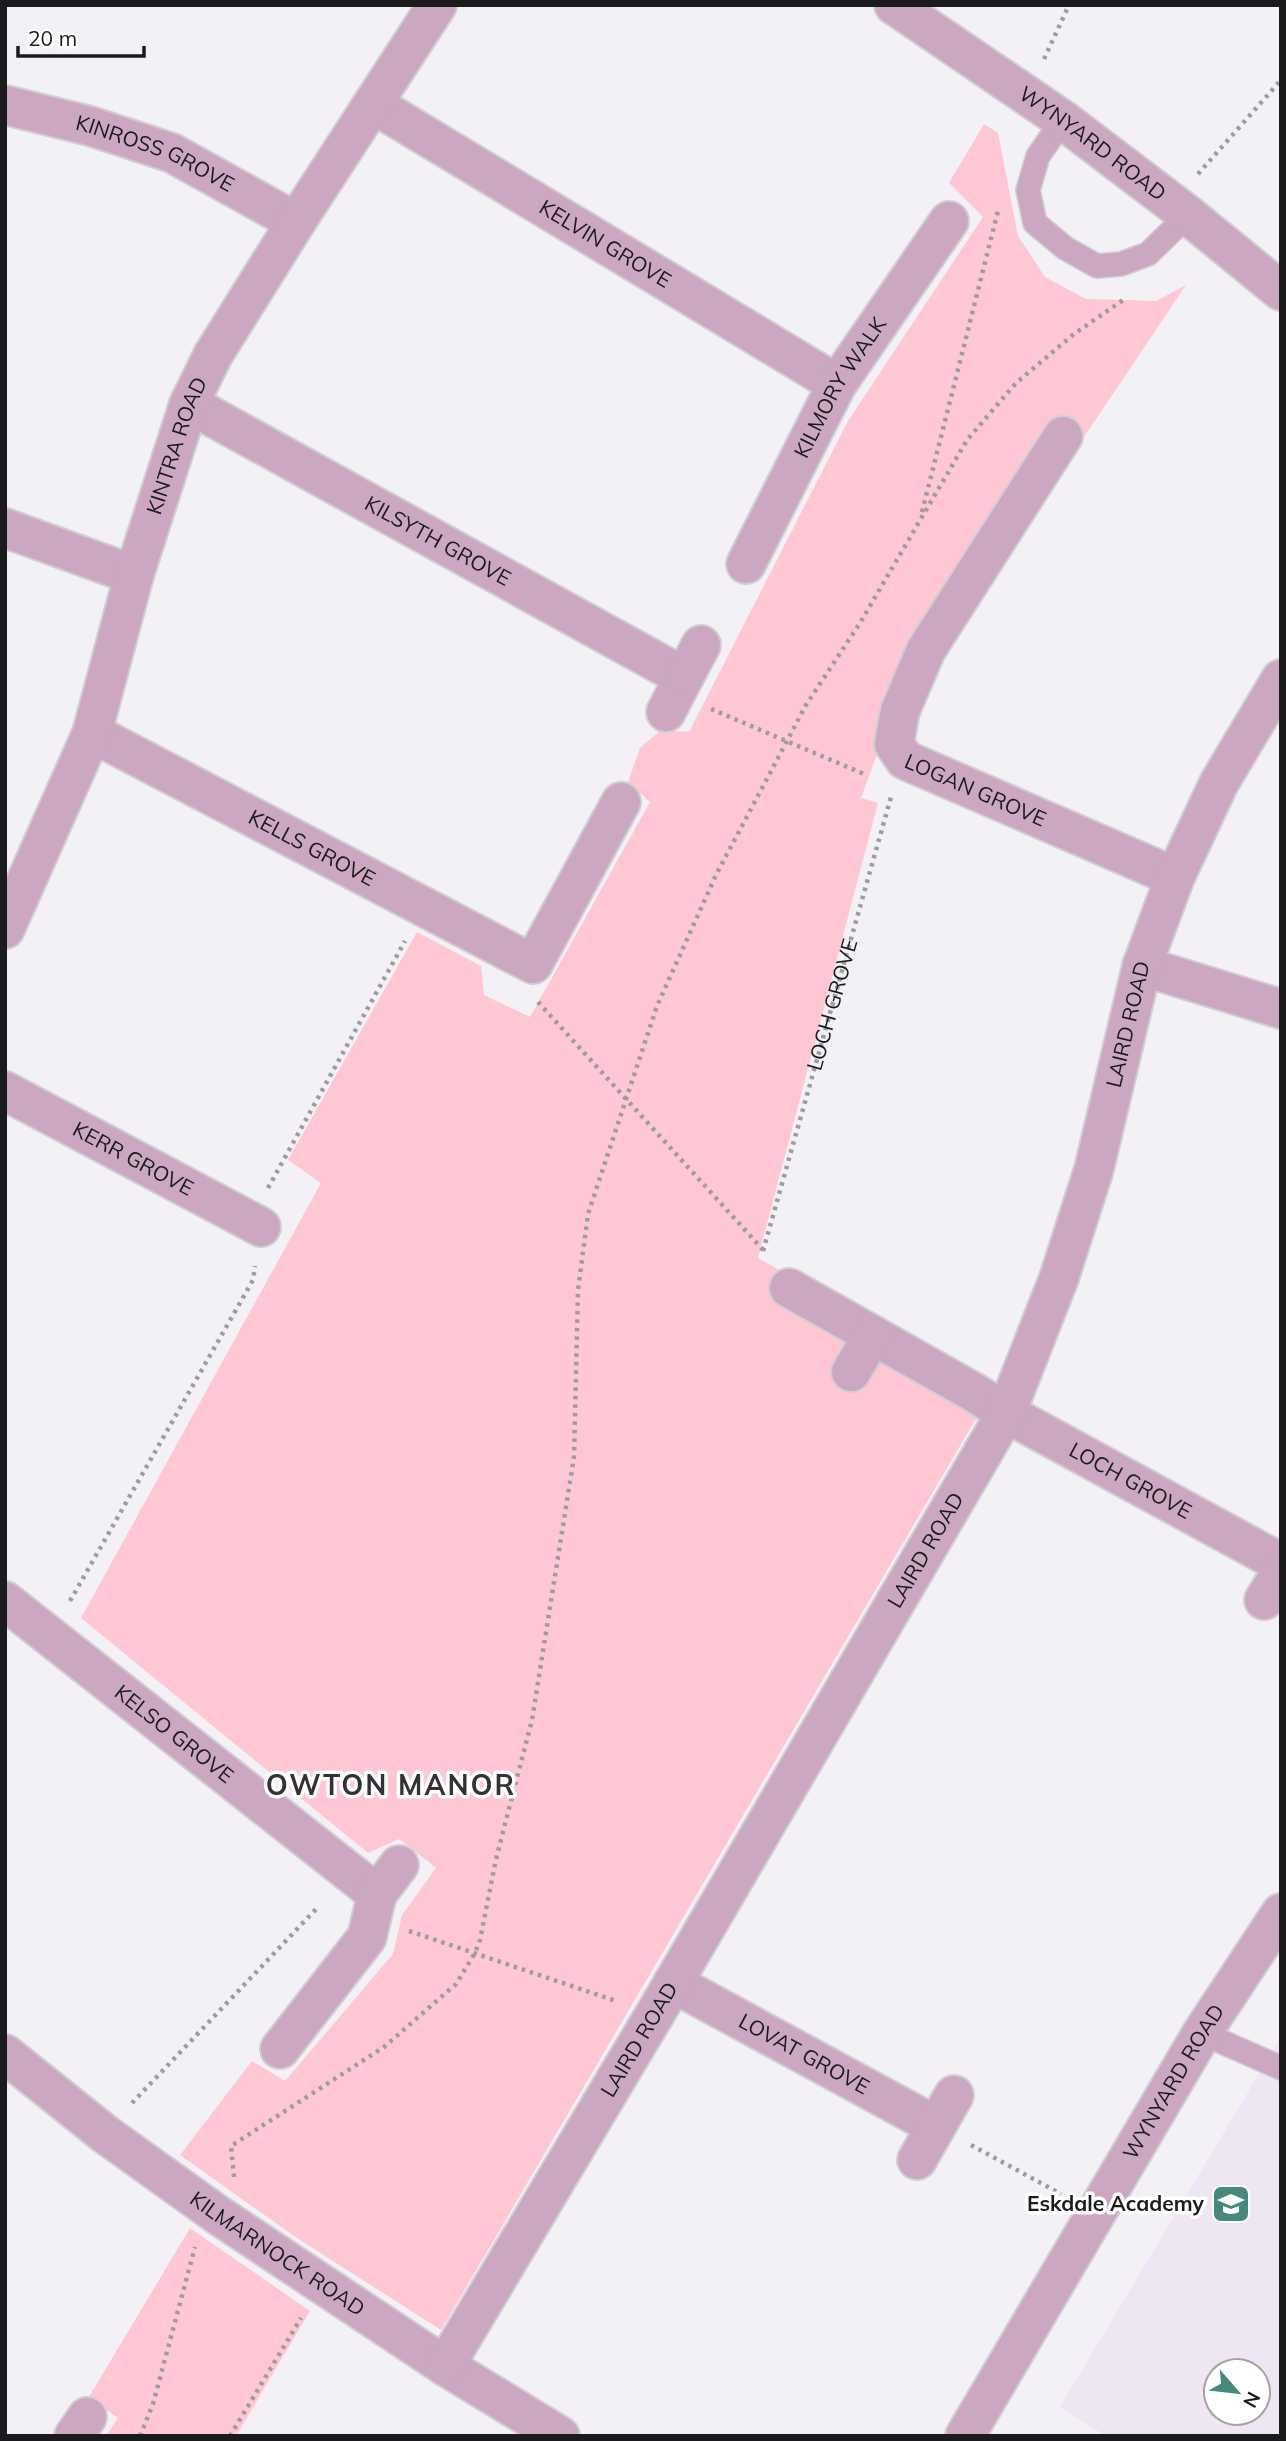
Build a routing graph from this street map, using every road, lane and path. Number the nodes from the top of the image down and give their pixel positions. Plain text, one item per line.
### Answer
1 (437, 5) edge
2 (894, 5) edge
3 (1069, 5) edge
4 (1281, 80) edge
5 (1027, 96) junction
6 (373, 104) junction
7 (5, 105) edge
8 (1063, 120) junction
9 (1000, 202) dead end
10 (1180, 209) junction
11 (949, 221) dead end
12 (296, 222) junction
13 (1136, 291) dead end
14 (1281, 291) edge
15 (837, 384) junction
16 (189, 404) junction
17 (1063, 436) dead end
18 (920, 519) junction
19 (5, 528) edge
20 (746, 564) dead end
21 (134, 575) junction
22 (1281, 679) edge
23 (682, 682) joint
24 (92, 733) junction
25 (788, 742) junction
26 (900, 773) junction
27 (621, 802) dead end
28 (1175, 877) junction
29 (424, 907) junction
30 (5, 929) edge
31 (1142, 966) junction
32 (527, 974) junction
33 (1281, 1009) edge
34 (5, 1091) edge
35 (626, 1097) junction
36 (256, 1224) junction
37 (789, 1288) dead end
38 (873, 1335) junction
39 (851, 1372) dead end
40 (1006, 1413) junction
41 (1281, 1563) edge
42 (5, 1601) edge
43 (50, 1636) junction
44 (383, 1893) junction
45 (318, 1907) dead end
46 (1281, 1913) edge
47 (475, 1953) junction
48 (664, 1998) junction
49 (1202, 2033) junction
50 (280, 2049) dead end
51 (5, 2054) edge
52 (1281, 2067) edge
53 (945, 2110) junction
54 (124, 2111) dead end
55 (917, 2160) dead end
56 (1095, 2213) junction
57 (218, 2215) junction
58 (323, 2285) junction
59 (445, 2366) junction
60 (970, 2434) edge
61 (140, 2436) edge
62 (230, 2436) edge
63 (560, 2436) edge

1 - 6 street, KINTRA ROAD
2 - 5 street, WYNYARD ROAD
3 - 5 path
4 - 10 path
5 - 8 street, WYNYARD ROAD
6 - 12 street, KINTRA ROAD
6 - 15 street, KELVIN GROVE
7 - 12 street, KINROSS GROVE
8 - 10 street, WYNYARD ROAD
8 - 10 lane
9 - 18 path
10 - 14 street, WYNYARD ROAD
11 - 15 street, KILMORY WALK
12 - 16 street, KINTRA ROAD
13 - 18 path
15 - 20 street, KILMORY WALK
16 - 21 street, KINTRA ROAD
16 - 23 street, KILSYTH GROVE
17 - 26 street, LOGAN GROVE
18 - 25 path
19 - 21 street
21 - 24 street, KINTRA ROAD
22 - 28 street, LAIRD ROAD
23 - 25 path
24 - 29 street, KELLS GROVE
24 - 30 street, KINTRA ROAD
25 - 26 path
25 - 35 path
26 - 28 street, LOGAN GROVE
26 - 35 path, LOCH GROVE
27 - 32 street
28 - 31 street, LAIRD ROAD
29 - 32 street, KELLS GROVE
29 - 36 path
31 - 33 street
31 - 40 street, LAIRD ROAD
32 - 35 path
34 - 36 street, KERR GROVE
35 - 47 path
36 - 43 path
37 - 38 street, LOCH GROVE
38 - 39 street
38 - 40 street, LOCH GROVE
40 - 41 street, LOCH GROVE
40 - 48 street, LAIRD ROAD
42 - 43 street, KELSO GROVE
43 - 44 street, KELSO GROVE
44 - 47 path
44 - 50 street
45 - 54 path
46 - 49 street, WYNYARD ROAD
47 - 48 path
47 - 57 path
48 - 53 street, LOVAT GROVE
48 - 59 street, LAIRD ROAD
49 - 52 lane
49 - 56 street, WYNYARD ROAD
51 - 57 street, KILMARNOCK ROAD
53 - 55 street
53 - 56 path
56 - 60 street, WYNYARD ROAD
57 - 58 street, KILMARNOCK ROAD
57 - 61 path
58 - 59 street, KILMARNOCK ROAD
58 - 62 path
59 - 63 street, KILMARNOCK ROAD

